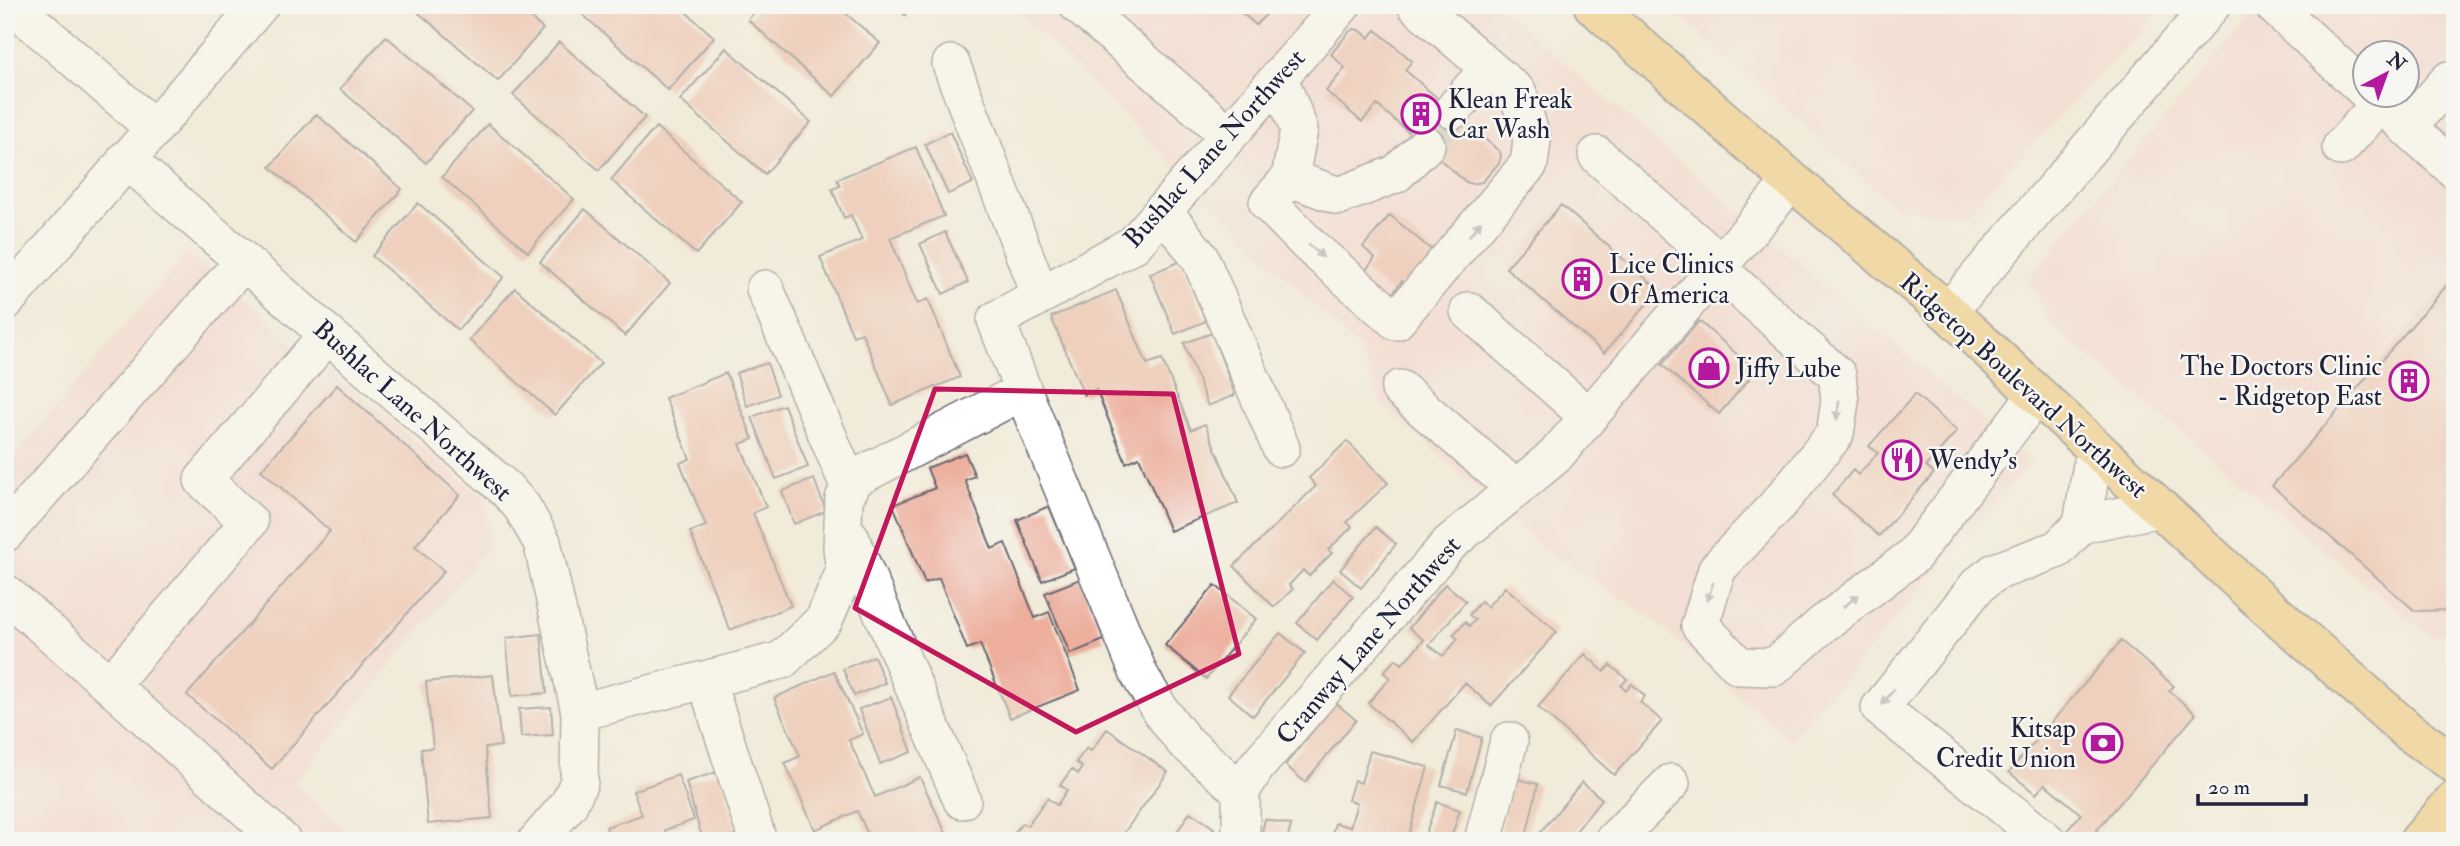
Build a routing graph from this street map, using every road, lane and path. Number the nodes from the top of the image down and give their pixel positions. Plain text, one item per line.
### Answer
1 (12, 5) edge
2 (260, 5) edge
3 (1077, 5) edge
4 (1342, 5) edge
5 (1416, 5) edge
6 (1593, 5) edge
7 (2212, 5) edge
8 (2273, 5) edge
9 (951, 64) dead end
10 (1489, 68) junction
11 (1279, 78) junction
12 (2352, 78) edge
13 (2449, 79) dead end
14 (2365, 108) edge
15 (2385, 108) edge
16 (1453, 110) tunnel mouth
17 (154, 128) junction
18 (2407, 128) junction
19 (1229, 135) junction
20 (1426, 145) tunnel mouth
21 (2341, 148) dead end
22 (1597, 155) dead end
23 (127, 159) junction
24 (2455, 170) edge
25 (1290, 178) junction
26 (1792, 181) junction
27 (1163, 210) junction
28 (244, 261) junction
29 (1720, 267) junction
30 (765, 289) dead end
31 (1040, 295) junction
32 (5, 302) edge
33 (1469, 311) dead end
34 (1948, 312) junction
35 (328, 334) junction
36 (1400, 388) dead end
37 (1023, 391) junction
38 (2037, 394) junction
39 (1589, 417) junction
40 (1282, 447) dead end
41 (2095, 447) junction
42 (1516, 489) junction
43 (846, 505) junction
44 (2161, 508) junction
45 (2082, 524) junction
46 (5, 533) edge
47 (5, 593) edge
48 (706, 680) junction
49 (110, 685) junction
50 (580, 712) junction
51 (1509, 741) dead end
52 (2455, 764) edge
53 (1671, 783) dead end
54 (1241, 791) junction
55 (962, 800) dead end
56 (2455, 800) edge
57 (282, 841) edge
58 (537, 841) edge
59 (758, 841) edge
60 (1241, 841) edge
61 (1483, 841) edge
62 (1613, 841) edge
63 (2048, 841) edge
64 (2419, 841) edge

1 - 17 street
2 - 17 street
3 - 19 street
4 - 11 street, Bushlac Lane Northwest
5 - 10 street
6 - 26 main road, Ridgetop Boulevard Northwest
7 - 34 street
8 - 12 street
9 - 31 street
10 - 16 street
25 -> 10 street
11 - 19 street, Bushlac Lane Northwest
11 - 25 street
13 - 18 street
14 - 21 street
15 - 18 street
17 - 23 street
18 - 24 street
19 - 27 street, Bushlac Lane Northwest
20 - 25 street
22 - 29 street
23 - 28 street, Bushlac Lane Northwest
23 - 32 street
26 - 29 street, Cranway Lane Northwest
26 - 34 main road, Ridgetop Boulevard Northwest
27 - 31 street, Bushlac Lane Northwest
27 - 40 street
28 - 35 street, Bushlac Lane Northwest
28 - 46 street
29 -> 38 street
29 - 39 street, Cranway Lane Northwest
30 - 43 street
31 - 37 street, Bushlac Lane Northwest
33 - 39 street
34 - 38 main road, Ridgetop Boulevard Northwest
35 - 49 street
35 - 50 street, Bushlac Lane Northwest
36 - 42 street
37 - 43 street
37 - 54 street
38 - 41 main road, Ridgetop Boulevard Northwest
39 - 42 street, Cranway Lane Northwest
41 - 44 main road, Ridgetop Boulevard Northwest
41 - 45 street
42 - 54 street, Cranway Lane Northwest
43 - 48 street
43 - 55 street
44 - 45 street
44 - 52 main road, Ridgetop Boulevard Northwest
45 -> 63 street
47 - 49 street
48 - 50 street
48 - 59 street
49 - 57 street
50 - 58 street, Bushlac Lane Northwest
51 - 61 street
53 - 62 street
54 - 60 street
56 - 64 main road

